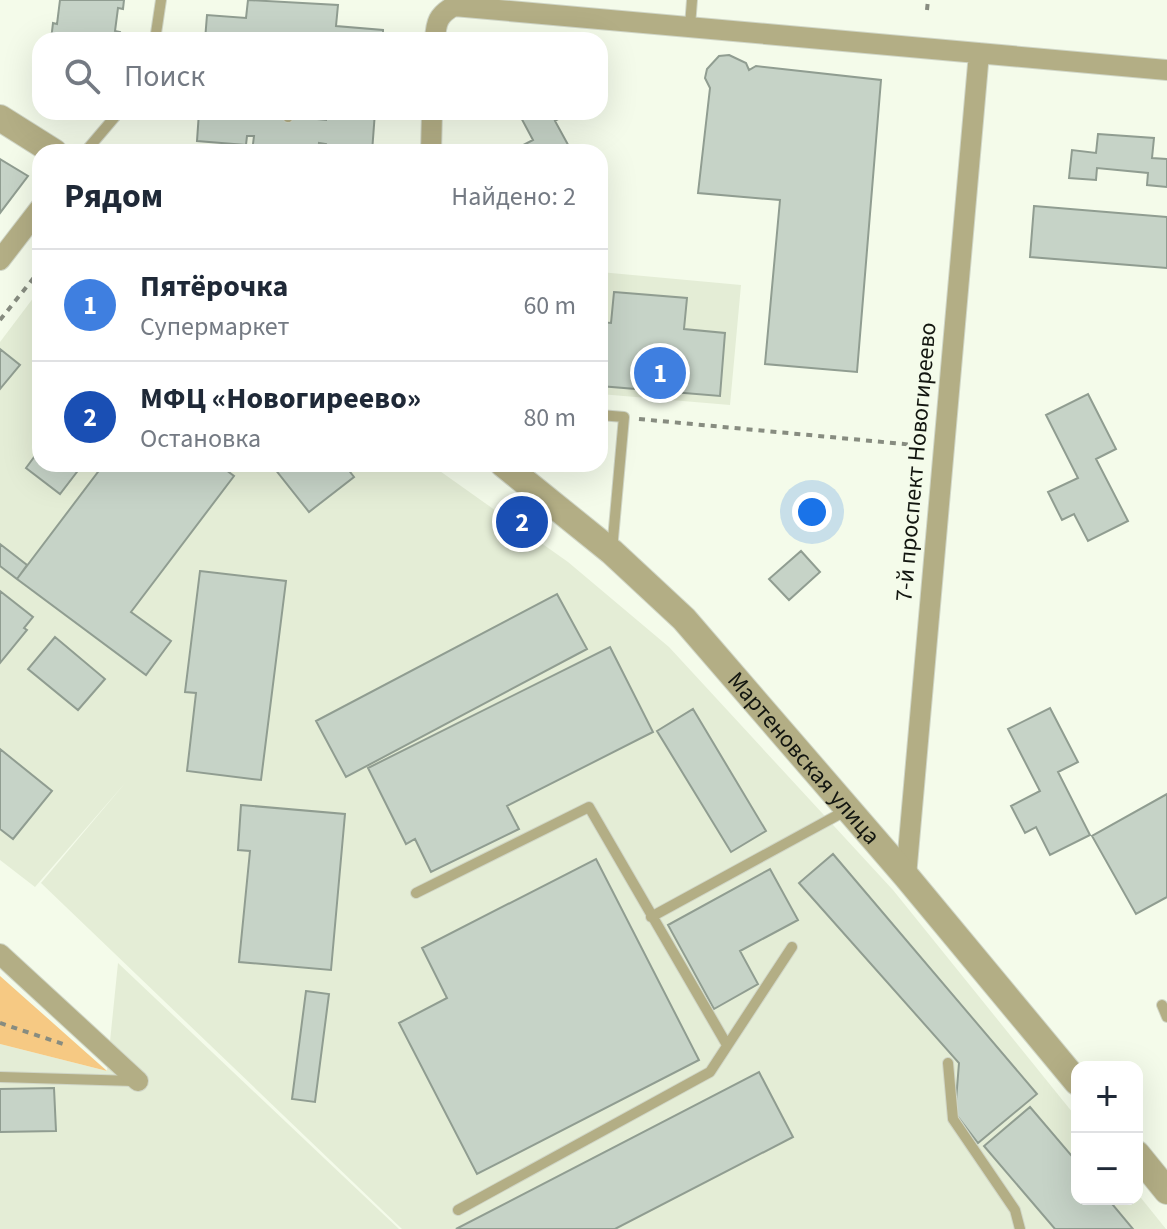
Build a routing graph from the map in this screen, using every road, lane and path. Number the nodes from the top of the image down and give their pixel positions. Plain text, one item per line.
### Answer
1 (161, 0) edge
2 (692, 0) edge
3 (928, 0) edge
4 (927, 10) dead end
5 (690, 26) junction
6 (156, 32) edge
7 (435, 32) edge
8 (979, 53) junction
9 (1167, 70) edge
10 (0, 118) edge
11 (112, 120) edge
12 (432, 120) edge
13 (41, 144) edge
14 (92, 144) edge
15 (431, 144) edge
16 (32, 218) edge
17 (0, 260) edge
18 (32, 280) edge
19 (0, 320) edge
20 (608, 416) edge
21 (624, 417) junction
22 (943, 448) junction
23 (513, 472) edge
24 (612, 552) junction
25 (849, 809) junction
26 (906, 876) junction
27 (416, 893) dead end
28 (651, 917) junction
29 (792, 947) dead end
30 (0, 954) edge
31 (1162, 1005) dead end
32 (1167, 1017) edge
33 (0, 1023) edge
34 (66, 1039) dead end
35 (727, 1045) junction
36 (948, 1063) dead end
37 (1071, 1075) edge
38 (0, 1077) edge
39 (138, 1081) joint
40 (1143, 1160) edge
41 (1165, 1184) edge
42 (458, 1210) dead end
43 (1020, 1229) edge

1 - 6 lane
2 - 5 lane
3 - 4 path
5 - 7 street
5 - 8 street
8 - 9 street
8 - 22 street, 7-й проспект Новогиреево
10 - 13 street
11 - 14 lane
12 - 15 street
16 - 17 street
18 - 19 path
20 - 21 lane
21 - 22 path
21 - 24 lane
22 - 26 street, 7-й проспект Новогиреево
23 - 24 street, Мартеновская улица
24 - 25 street, Мартеновская улица
25 - 26 street, Мартеновская улица
25 - 28 lane
26 - 37 street, Мартеновская улица
27 - 28 lane
28 - 35 lane
29 - 35 lane
30 - 39 street
31 - 32 lane
33 - 34 path
35 - 42 lane
36 - 43 lane
38 - 39 lane
40 - 41 street

